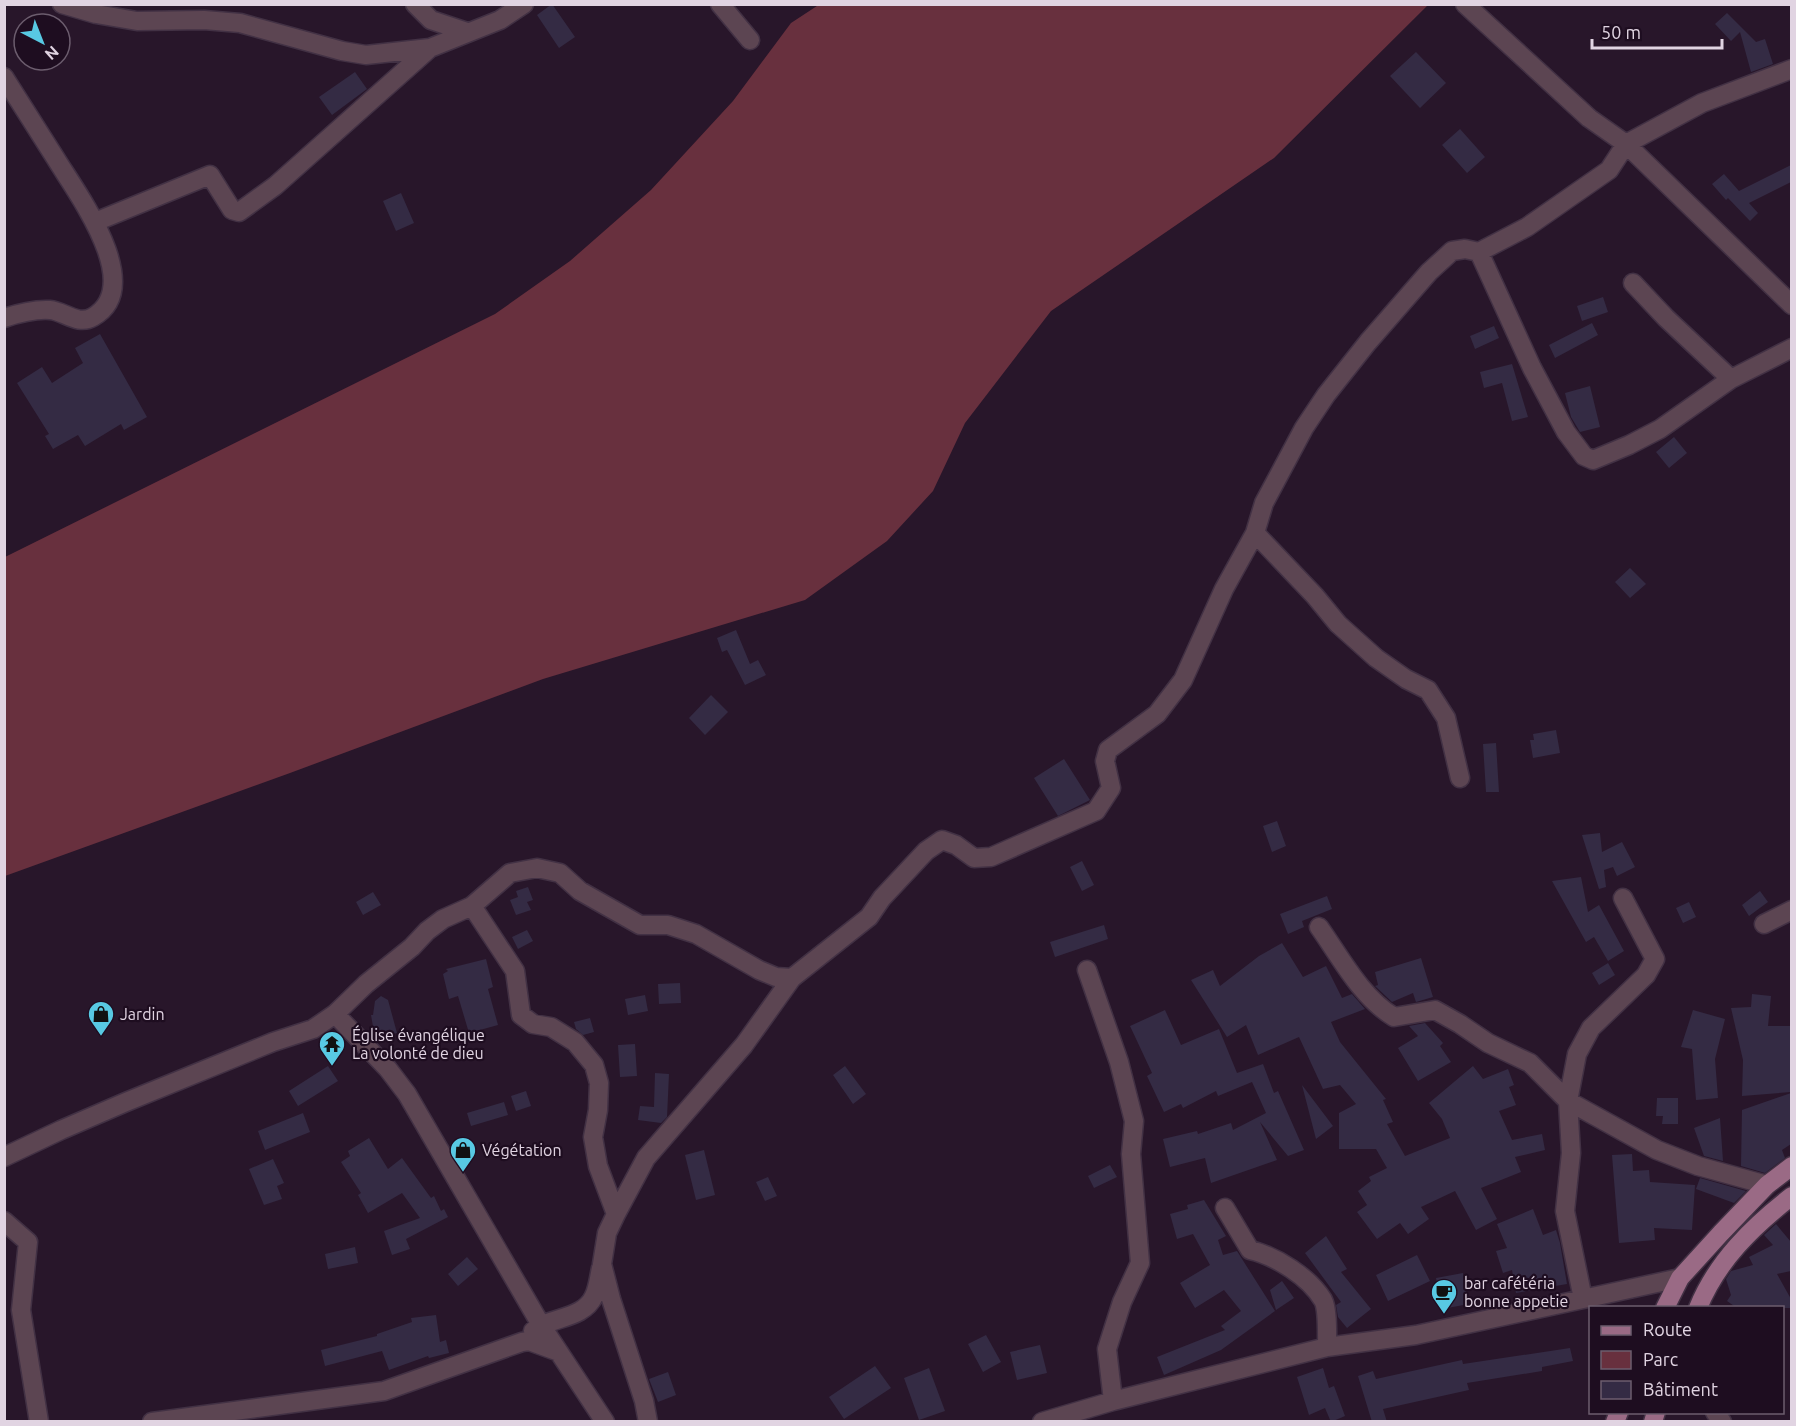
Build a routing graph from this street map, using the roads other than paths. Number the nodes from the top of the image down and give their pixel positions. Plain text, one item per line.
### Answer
1 (62, 4) edge
2 (415, 4) edge
3 (524, 4) edge
4 (720, 4) edge
5 (1465, 4) edge
6 (467, 32) junction
7 (750, 40) dead end
8 (430, 48) junction
9 (1791, 69) edge
10 (4, 77) edge
11 (1626, 144) junction
12 (95, 222) junction
13 (1479, 252) junction
14 (1633, 283) dead end
15 (1791, 305) edge
16 (4, 318) edge
17 (1791, 348) edge
18 (1731, 379) junction
19 (1255, 533) junction
20 (1460, 778) dead end
21 (1623, 898) dead end
22 (472, 906) junction
23 (1791, 910) edge
24 (1764, 924) dead end
25 (1319, 927) dead end
26 (1088, 969) dead end
27 (792, 978) junction
28 (335, 1014) junction
29 (1568, 1101) junction
30 (4, 1157) edge
31 (1791, 1166) edge
32 (1767, 1185) junction
33 (1791, 1196) edge
34 (1225, 1208) dead end
35 (616, 1214) junction
36 (4, 1221) edge
37 (602, 1264) junction
38 (1680, 1278) junction
39 (1583, 1299) junction
40 (1666, 1306) edge
41 (1699, 1306) edge
42 (541, 1325) junction
43 (530, 1341) junction
44 (1327, 1347) junction
45 (560, 1352) junction
46 (1113, 1401) junction
47 (39, 1422) edge
48 (152, 1422) edge
49 (604, 1422) edge
50 (648, 1422) edge
51 (1042, 1422) edge

1 - 8 street
2 - 6 street
3 - 6 street
4 - 7 street
5 - 11 street
6 - 8 street
8 - 12 street
9 - 11 street
10 - 12 street
11 - 13 street
11 - 15 street
12 - 16 street
13 - 18 street
13 - 19 street
14 - 18 street
17 - 18 street
19 - 20 street
19 - 27 street
21 - 29 street
22 - 27 street
22 - 28 street
22 - 35 street
23 - 24 street
25 - 29 street
26 - 46 street
27 - 35 street
28 - 30 street
28 - 42 street
29 - 32 street
29 - 39 street
31 - 32 main road
32 - 38 main road
33 - 41 main road
34 - 44 street
35 - 37 street
36 - 47 street
37 - 42 street
37 - 50 street
38 - 39 street
38 - 40 main road
39 - 44 street
42 - 43 street
42 - 45 street
43 - 45 street
43 - 48 street
44 - 46 street
45 - 49 street
46 - 51 street

